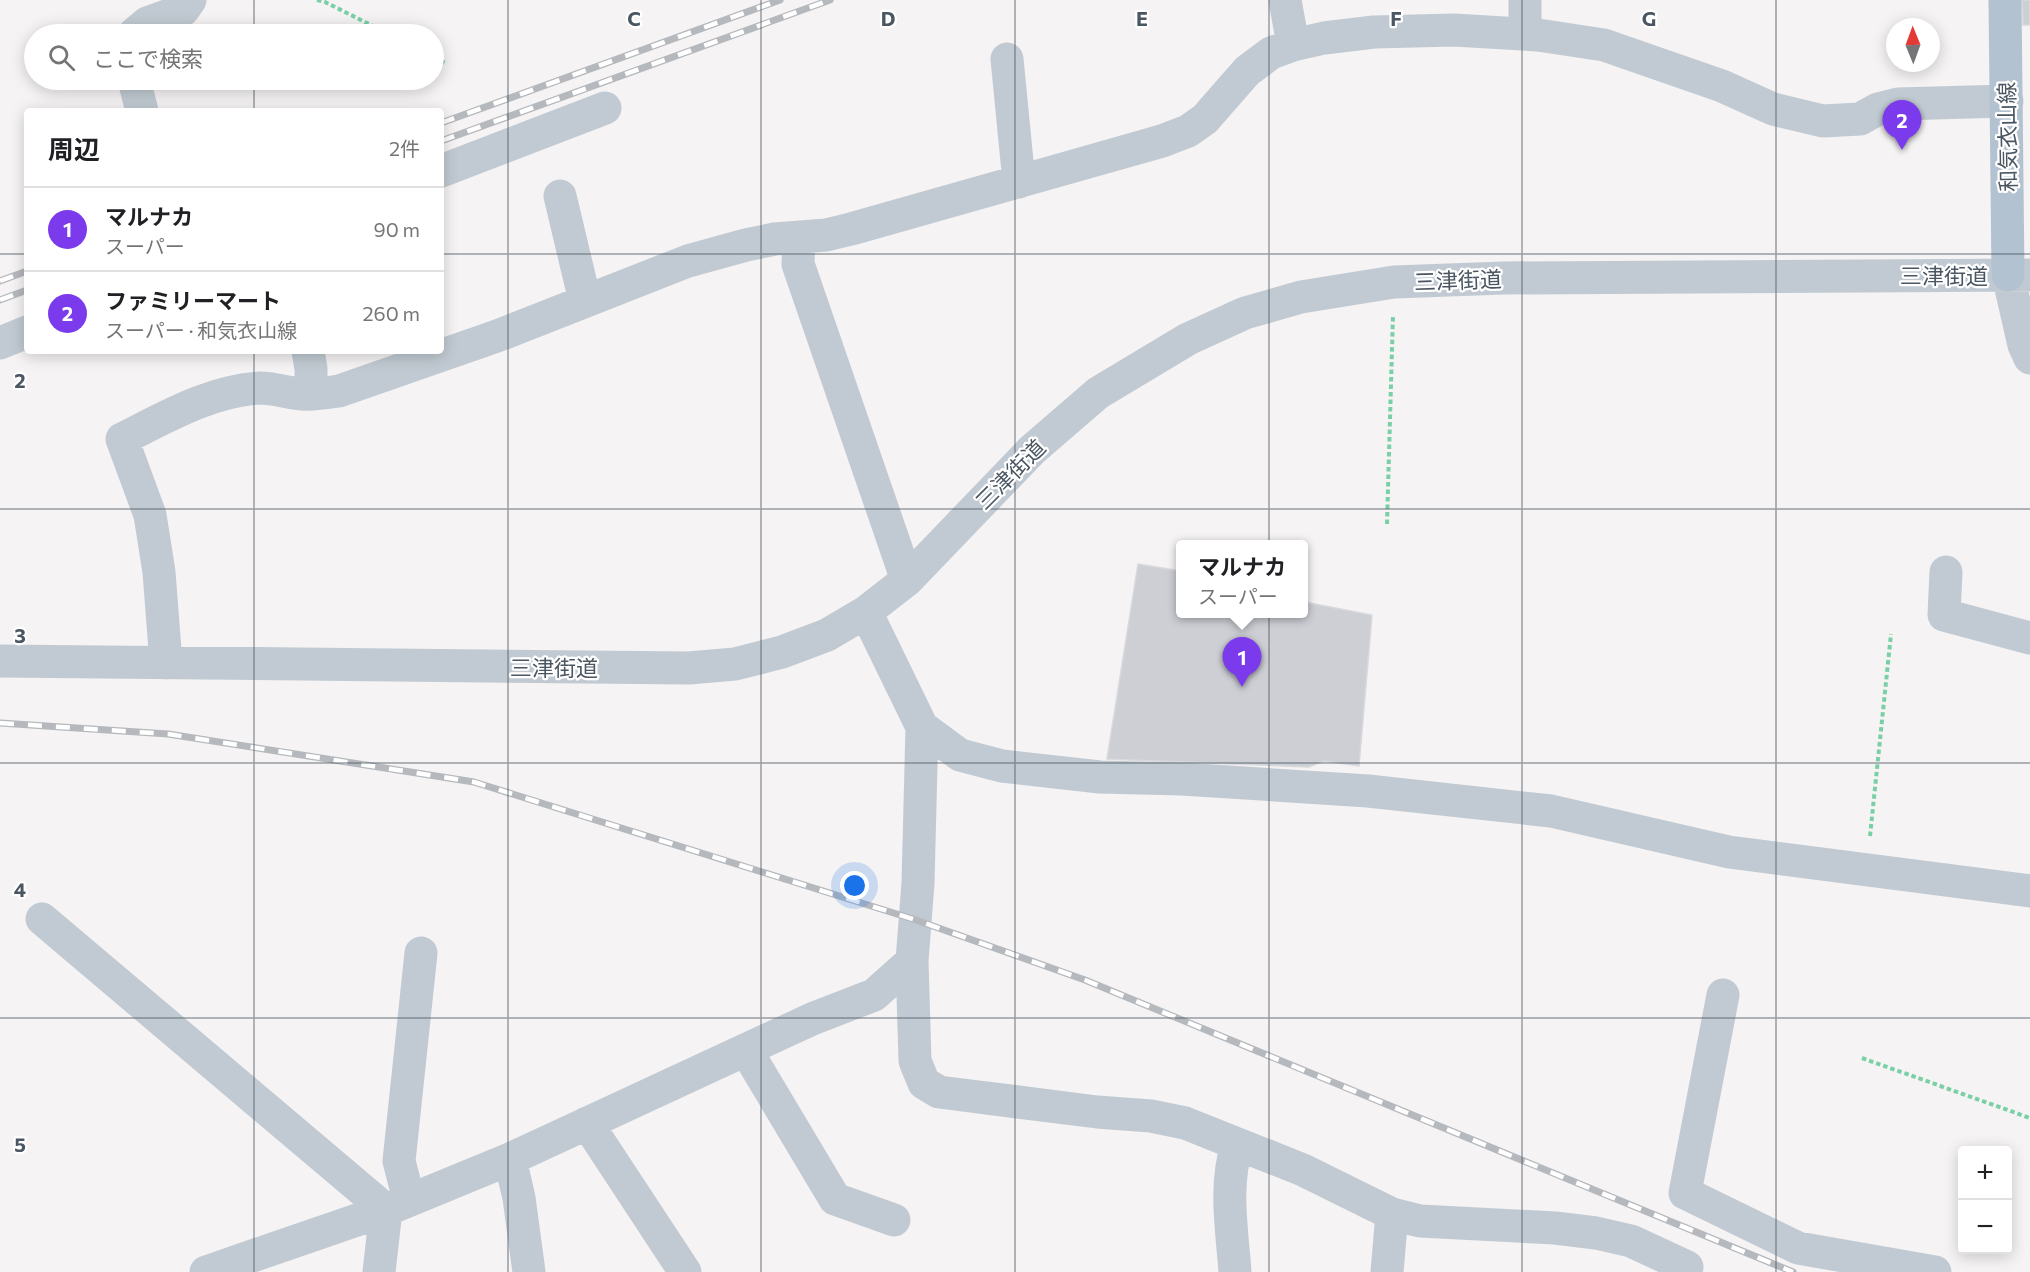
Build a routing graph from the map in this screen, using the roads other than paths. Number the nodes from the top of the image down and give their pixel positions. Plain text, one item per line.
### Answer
1 (190, 0) edge
2 (1285, 0) edge
3 (1525, 0) edge
4 (2005, 0) edge
5 (146, 24) edge
6 (1525, 34) junction
7 (1293, 45) junction
8 (1007, 59) dead end
9 (137, 90) edge
10 (2007, 101) junction
11 (141, 108) edge
12 (605, 108) dead end
13 (444, 170) edge
14 (1019, 182) junction
15 (560, 196) dead end
16 (799, 237) junction
17 (2019, 275) edge
18 (585, 301) junction
19 (24, 333) edge
20 (0, 343) edge
21 (308, 354) edge
22 (2030, 358) edge
23 (311, 394) junction
24 (1946, 572) dead end
25 (907, 580) junction
26 (866, 612) junction
27 (2030, 638) edge
28 (0, 661) edge
29 (166, 663) junction
30 (922, 727) junction
31 (2030, 891) edge
32 (42, 919) dead end
33 (421, 953) dead end
34 (912, 961) junction
35 (1723, 994) dead end
36 (746, 1050) junction
37 (587, 1123) junction
38 (1236, 1145) junction
39 (510, 1159) junction
40 (397, 1205) junction
41 (1392, 1214) junction
42 (894, 1220) dead end
43 (1687, 1267) dead end
44 (206, 1272) edge
45 (379, 1272) edge
46 (529, 1272) edge
47 (685, 1272) edge
48 (1235, 1272) edge
49 (1386, 1272) edge
50 (1935, 1272) edge

1 - 5 street
2 - 7 street
3 - 6 street
4 - 10 main road, 和気衣山線
6 - 7 street
6 - 10 street
7 - 14 street
8 - 14 street
9 - 11 street
10 - 17 main road, 和気衣山線
12 - 13 street
14 - 16 street
15 - 18 street
16 - 18 street
16 - 25 street
17 - 22 street
17 - 25 street, 三津街道
18 - 23 street
19 - 20 street
21 - 23 street
23 - 29 street
24 - 27 street
25 - 26 street, 三津街道
26 - 29 street, 三津街道
26 - 30 street
28 - 29 street, 三津街道
30 - 31 street
30 - 34 street
32 - 40 street
33 - 40 street
34 - 36 street
34 - 38 street
35 - 50 street
36 - 37 street
36 - 42 street
37 - 39 street
37 - 47 street
38 - 41 street
38 - 48 street
39 - 40 street
39 - 46 street
40 - 44 street
40 - 45 street
41 - 43 street
41 - 49 street

